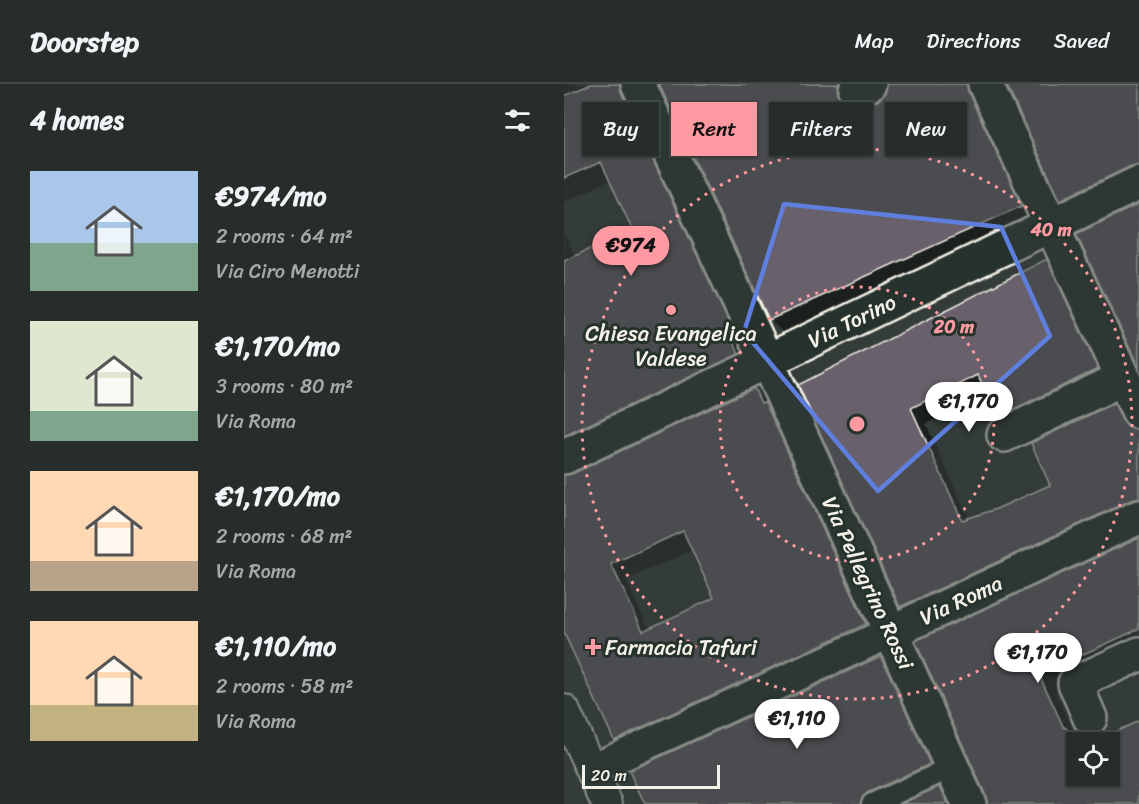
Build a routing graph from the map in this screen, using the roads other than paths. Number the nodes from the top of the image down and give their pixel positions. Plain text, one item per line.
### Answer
1 (638, 84) edge
2 (985, 84) edge
3 (1139, 183) edge
4 (1050, 225) junction
5 (767, 361) junction
6 (1123, 378) junction
7 (1139, 412) edge
8 (1004, 435) dead end
9 (564, 458) edge
10 (1139, 517) edge
11 (891, 632) junction
12 (1139, 654) edge
13 (564, 710) edge
14 (1090, 718) dead end
15 (953, 767) junction
16 (592, 769) junction
17 (608, 804) edge
18 (872, 804) edge
19 (969, 804) edge

1 - 5 street, Via Pellegrino Rossi
2 - 4 street
3 - 4 street, Via Torino
4 - 5 street, Via Torino
4 - 6 street
5 - 9 street, Via Torino
5 - 11 street, Via Pellegrino Rossi
6 - 7 street
6 - 8 street
10 - 11 street, Via Roma
11 - 15 street, Via Pellegrino Rossi
11 - 16 street, Via Roma
12 - 14 street
13 - 16 street
15 - 18 lane
15 - 19 street, Via Pellegrino Rossi
16 - 17 street

